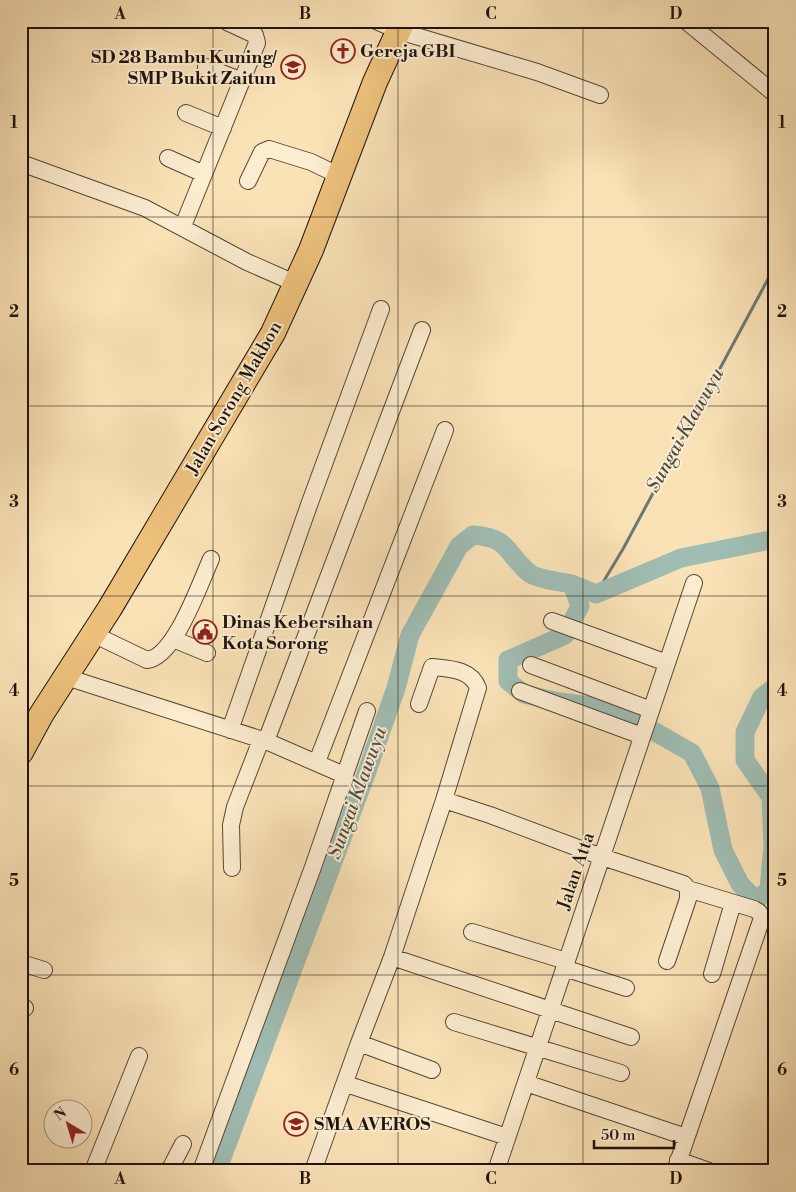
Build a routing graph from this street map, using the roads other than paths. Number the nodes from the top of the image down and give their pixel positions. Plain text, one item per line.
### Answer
1 (376, 21) edge
2 (686, 21) edge
3 (227, 22) edge
4 (401, 26) edge
5 (206, 67) dead end
6 (242, 81) junction
7 (775, 94) edge
8 (600, 95) dead end
9 (186, 113) dead end
10 (223, 128) junction
11 (168, 158) dead end
12 (21, 163) edge
13 (204, 174) junction
14 (340, 176) junction
15 (248, 181) dead end
16 (182, 226) junction
17 (297, 284) junction
18 (381, 309) dead end
19 (422, 330) dead end
20 (445, 430) dead end
21 (211, 559) dead end
22 (694, 583) dead end
23 (552, 621) dead end
24 (93, 634) junction
25 (173, 639) junction
26 (207, 652) dead end
27 (667, 663) junction
28 (531, 664) dead end
29 (66, 677) junction
30 (520, 691) dead end
31 (419, 704) dead end
32 (651, 710) junction
33 (366, 711) dead end
34 (230, 730) junction
35 (642, 736) junction
36 (263, 740) junction
37 (21, 752) edge
38 (317, 762) junction
39 (344, 775) junction
40 (444, 800) junction
41 (602, 857) junction
42 (232, 868) dead end
43 (688, 888) junction
44 (733, 903) junction
45 (472, 932) dead end
46 (392, 957) junction
47 (667, 961) dead end
48 (21, 963) edge
49 (565, 965) junction
50 (44, 970) dead end
51 (712, 974) dead end
52 (626, 988) dead end
53 (550, 1009) junction
54 (454, 1022) dead end
55 (631, 1037) dead end
56 (359, 1043) junction
57 (538, 1048) junction
58 (139, 1056) dead end
59 (432, 1070) dead end
60 (621, 1073) dead end
61 (346, 1084) junction
62 (526, 1084) junction
63 (507, 1137) junction
64 (686, 1137) junction
65 (183, 1144) dead end
66 (676, 1165) edge
67 (93, 1171) edge
68 (169, 1171) edge
69 (201, 1171) edge
70 (313, 1171) edge
71 (496, 1171) edge
72 (710, 1171) edge

1 - 4 street
2 - 7 street
3 - 6 street
4 - 8 street
4 - 14 highway, Jalan Sorong Makbon
5 - 6 street
6 - 10 street
9 - 10 street
10 - 13 street
11 - 13 street
12 - 16 street
13 - 16 street
14 - 15 street
14 - 17 highway, Jalan Sorong Makbon
16 - 17 street
17 - 24 highway, Jalan Sorong Makbon
18 - 34 street
19 - 36 street
20 - 38 street
21 - 25 street
22 - 27 street, Jalan Atta
23 - 27 street
24 - 25 street
24 - 29 highway, Jalan Sorong Makbon
25 - 26 street
27 - 32 street, Jalan Atta
28 - 32 street
29 - 34 street
29 - 37 highway, Jalan Sorong Makbon
30 - 35 street
31 - 40 street
32 - 35 street, Jalan Atta
33 - 39 street
34 - 36 street
35 - 41 street, Jalan Atta
36 - 38 street
36 - 42 street
38 - 39 street
39 - 69 street
40 - 41 street
40 - 46 street
41 - 43 street
41 - 49 street, Jalan Atta
43 - 44 street
43 - 47 street
44 - 51 street
44 - 64 street
45 - 49 street
46 - 53 street
46 - 56 street
48 - 50 street
49 - 52 street
49 - 53 street, Jalan Atta
53 - 55 street
53 - 57 street, Jalan Atta
54 - 57 street
56 - 59 street
56 - 61 street
57 - 60 street
57 - 62 street, Jalan Atta
58 - 67 street
61 - 63 street
61 - 70 street
62 - 63 street, Jalan Atta
62 - 64 street
63 - 71 street, Jalan Atta
64 - 66 street
65 - 68 street
66 - 72 street

